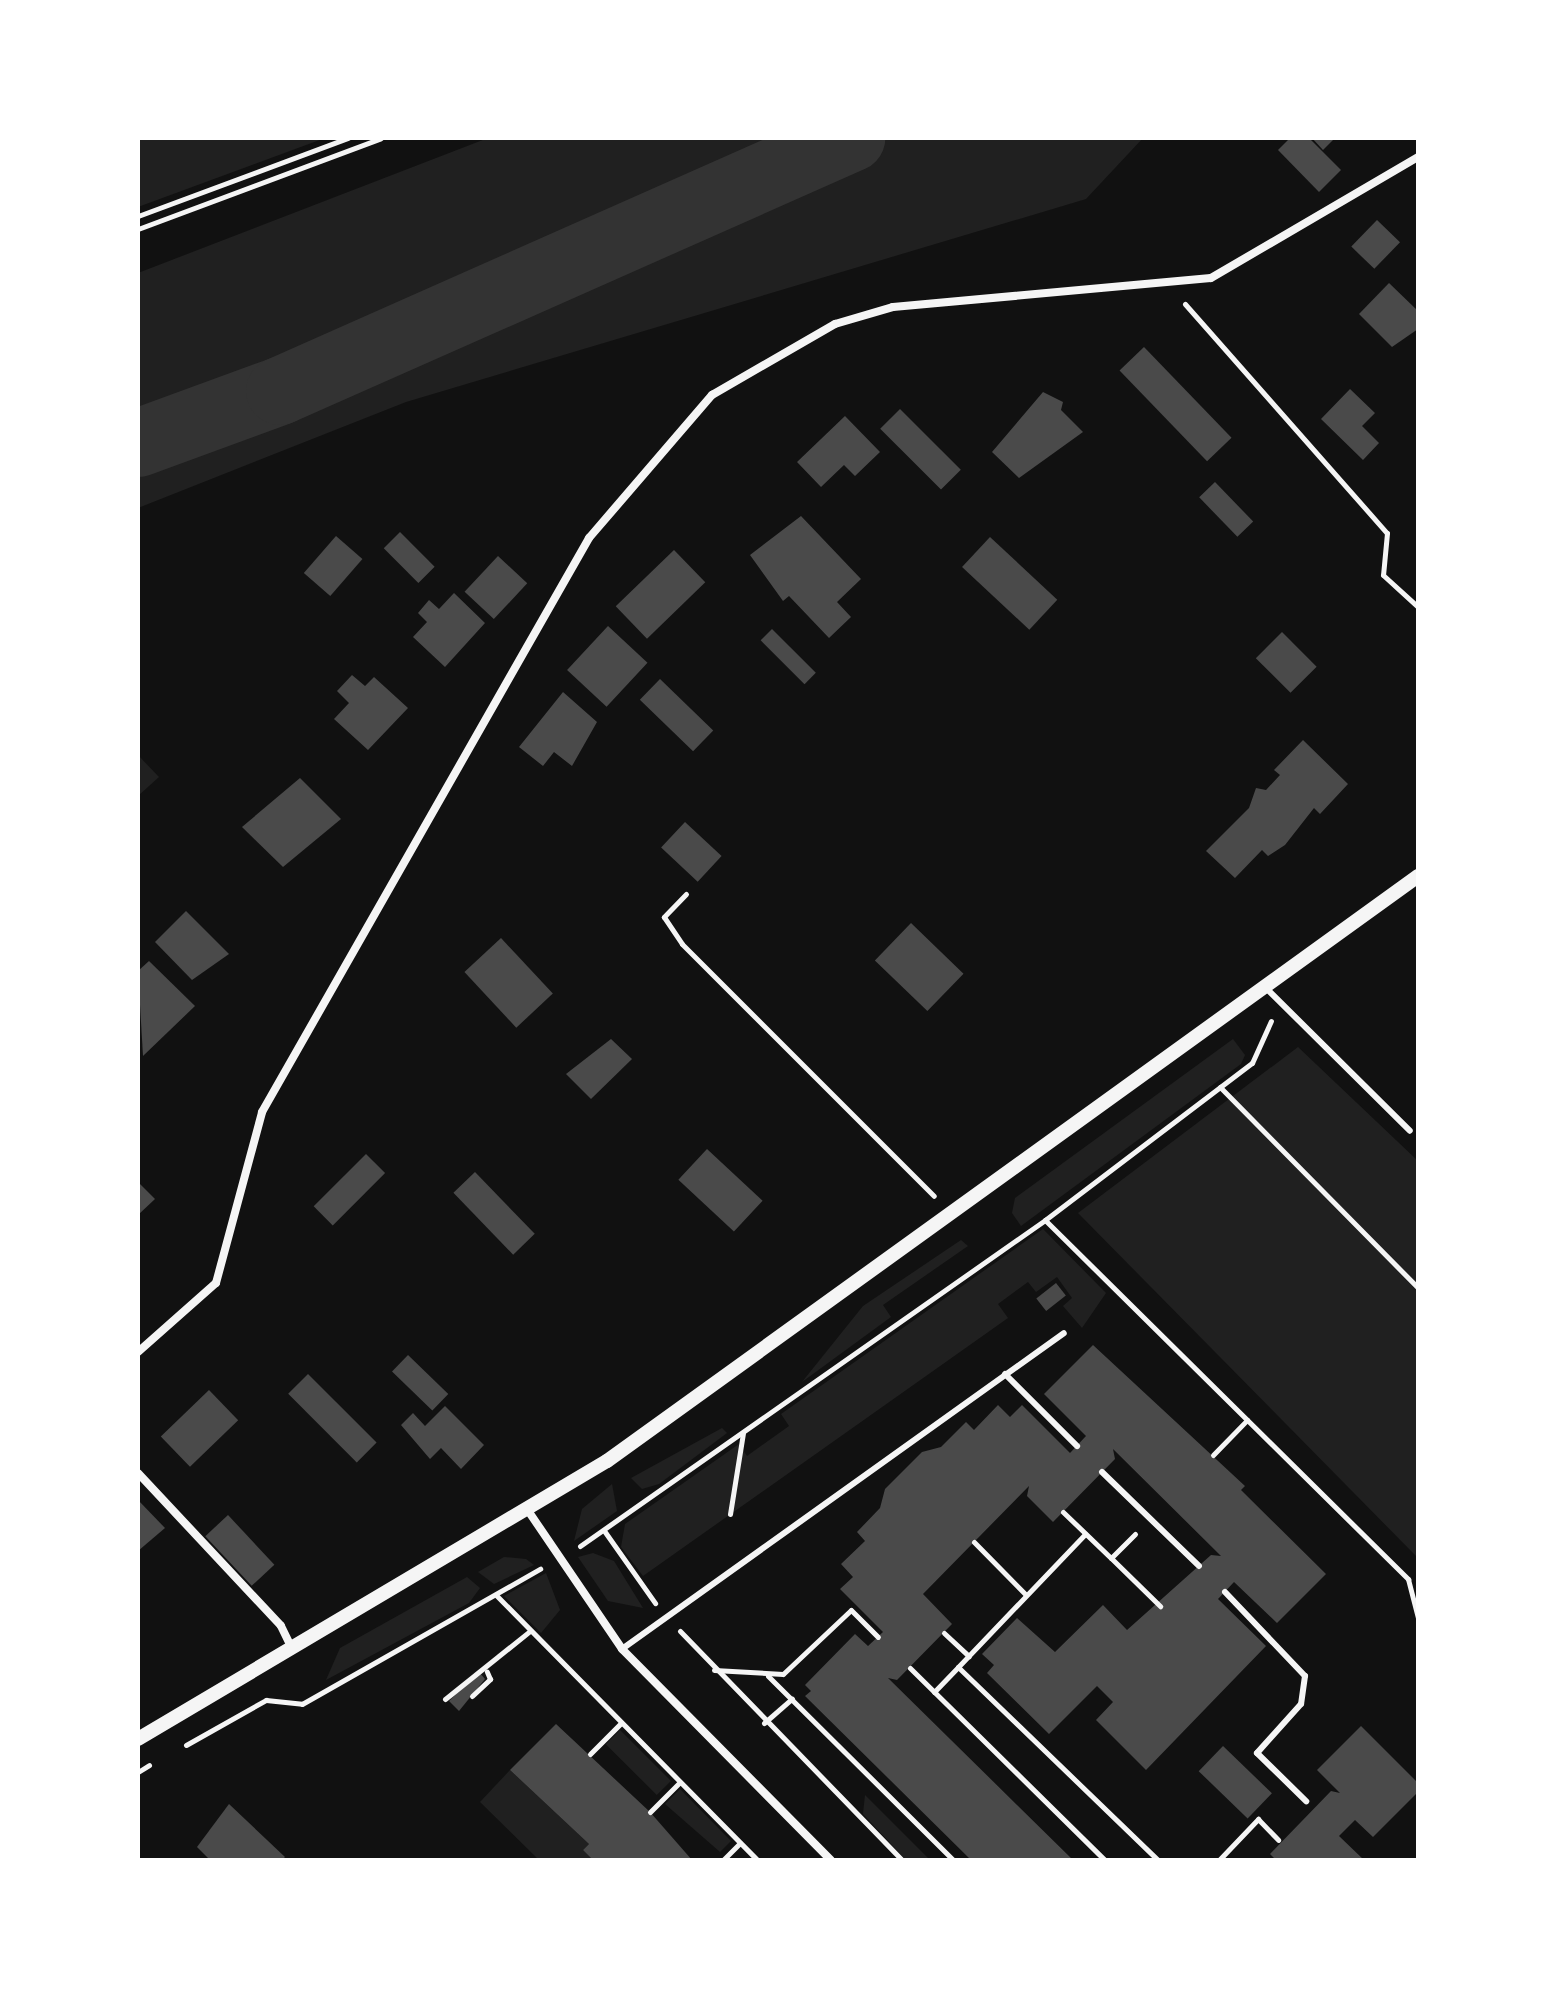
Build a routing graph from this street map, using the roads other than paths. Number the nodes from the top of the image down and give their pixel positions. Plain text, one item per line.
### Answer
1 (1418, 157) edge
2 (1418, 876) edge
3 (1265, 987) junction
4 (1410, 1131) dead end
5 (1064, 1333) dead end
6 (138, 1352) edge
7 (1005, 1374) junction
8 (1077, 1446) dead end
9 (1102, 1472) dead end
10 (138, 1473) edge
11 (529, 1512) junction
12 (1199, 1566) dead end
13 (1225, 1592) dead end
14 (622, 1649) junction
15 (292, 1651) junction
16 (138, 1739) edge
17 (1306, 1801) dead end
18 (831, 1860) edge

1 - 6 street
2 - 3 street
3 - 4 lane
3 - 11 street
5 - 7 lane
7 - 8 lane
7 - 14 lane
9 - 12 lane
10 - 15 street
11 - 14 street
11 - 15 street
13 - 17 lane
14 - 18 street
15 - 16 street

